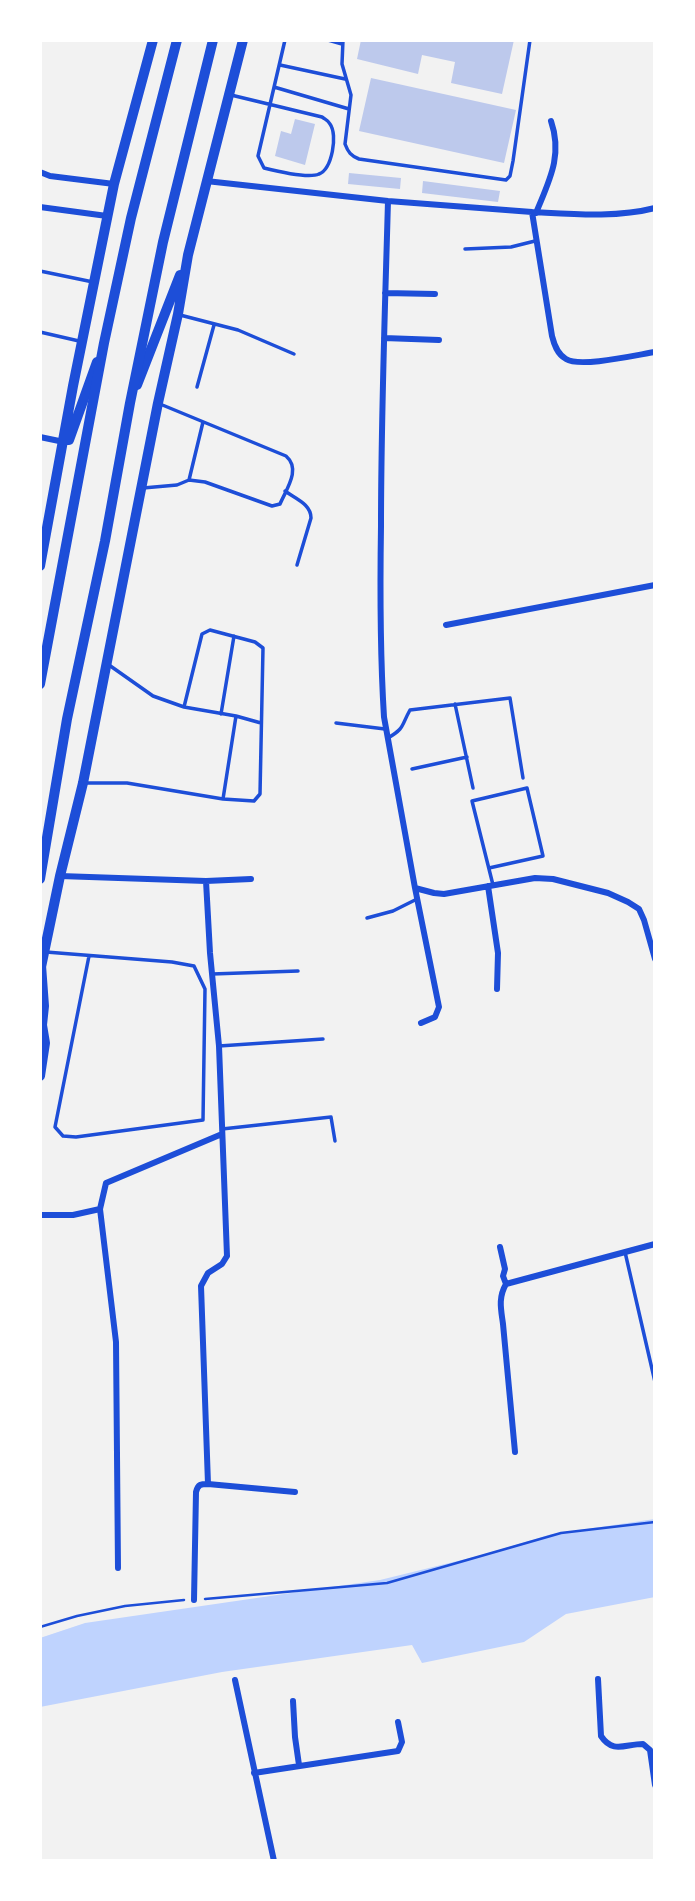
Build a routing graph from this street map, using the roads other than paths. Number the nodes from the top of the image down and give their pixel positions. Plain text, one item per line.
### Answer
1 (153, 40) edge
2 (177, 40) edge
3 (212, 40) edge
4 (243, 40) edge
5 (285, 40) edge
6 (328, 40) edge
7 (530, 40) edge
8 (343, 42) edge
9 (280, 65) junction
10 (345, 79) junction
11 (274, 87) junction
12 (229, 95) junction
13 (270, 104) junction
14 (350, 109) junction
15 (551, 121) dead end
16 (40, 172) edge
17 (206, 181) junction
18 (114, 184) junction
19 (388, 201) junction
20 (40, 207) edge
21 (655, 208) edge
22 (534, 213) junction
23 (107, 216) junction
24 (537, 241) junction
25 (465, 249) dead end
26 (188, 255) junction
27 (40, 271) edge
28 (94, 282) junction
29 (385, 293) junction
30 (435, 294) dead end
31 (178, 314) junction
32 (214, 324) junction
33 (40, 332) edge
34 (384, 338) junction
35 (439, 340) dead end
36 (83, 342) junction
37 (104, 343) junction
38 (655, 352) edge
39 (294, 354) dead end
40 (197, 387) dead end
41 (130, 402) junction
42 (158, 403) junction
43 (203, 422) junction
44 (40, 437) edge
45 (64, 442) junction
46 (60, 464) junction
47 (189, 480) junction
48 (142, 488) junction
49 (285, 491) junction
50 (297, 565) dead end
51 (40, 566) edge
52 (655, 585) edge
53 (446, 625) dead end
54 (234, 636) junction
55 (107, 664) junction
56 (40, 684) edge
57 (455, 704) junction
58 (184, 707) junction
59 (221, 714) junction
60 (236, 716) junction
61 (262, 723) junction
62 (336, 723) dead end
63 (387, 730) junction
64 (388, 738) junction
65 (467, 757) junction
66 (412, 769) dead end
67 (523, 778) dead end
68 (83, 782) junction
69 (473, 788) dead end
70 (223, 799) junction
71 (489, 867) junction
72 (60, 876) junction
73 (40, 878) edge
74 (251, 879) dead end
75 (206, 881) junction
76 (491, 885) junction
77 (415, 888) junction
78 (417, 899) junction
79 (367, 918) dead end
80 (44, 952) junction
81 (89, 956) junction
82 (655, 959) edge
83 (41, 965) edge
84 (298, 971) dead end
85 (40, 972) edge
86 (212, 974) junction
87 (497, 989) dead end
88 (421, 1023) dead end
89 (323, 1039) dead end
90 (219, 1046) junction
91 (40, 1076) edge
92 (222, 1131) junction
93 (335, 1141) dead end
94 (100, 1209) junction
95 (40, 1215) edge
96 (655, 1244) edge
97 (500, 1247) dead end
98 (625, 1252) junction
99 (506, 1284) junction
100 (655, 1382) edge
101 (515, 1452) dead end
102 (208, 1484) junction
103 (295, 1492) dead end
104 (118, 1568) dead end
105 (194, 1600) road end
106 (598, 1679) dead end
107 (235, 1680) dead end
108 (293, 1701) dead end
109 (398, 1722) dead end
110 (299, 1765) junction
111 (254, 1773) junction
112 (655, 1785) edge
113 (274, 1861) edge

1 - 18 main road
2 - 37 main road
3 - 41 main road
4 - 12 main road
5 - 9 lane
6 - 8 lane
7 - 14 lane
8 - 10 lane
9 - 10 lane
9 - 11 lane
10 - 14 lane
11 - 13 lane
11 - 14 lane
12 - 13 lane
12 - 17 main road
13 - 13 lane
15 - 22 street
16 - 18 street
17 - 19 street
17 - 26 main road
18 - 23 main road
19 - 22 street
19 - 29 street
20 - 23 street
21 - 22 street
22 - 24 street
23 - 28 main road
24 - 25 lane
24 - 38 street
26 - 31 main road
26 - 41 main road
27 - 28 lane
28 - 36 main road
29 - 30 street
29 - 34 street
31 - 32 lane
31 - 42 main road
32 - 39 lane
32 - 40 lane
33 - 36 lane
34 - 35 street
34 - 63 street
36 - 45 main road
37 - 46 main road
37 - 56 main road
41 - 73 main road
42 - 43 lane
42 - 48 main road
43 - 47 lane
43 - 49 lane
44 - 45 street
45 - 46 main road
46 - 51 main road
47 - 48 lane
47 - 49 lane
48 - 55 main road
49 - 50 lane
52 - 53 street
54 - 58 lane
54 - 59 lane
54 - 61 lane
55 - 58 lane
55 - 68 main road
57 - 64 lane
57 - 65 lane
57 - 67 lane
58 - 59 lane
59 - 60 lane
60 - 61 lane
60 - 70 lane
61 - 70 lane
62 - 63 lane
63 - 64 street
64 - 77 street
65 - 66 lane
65 - 69 lane
68 - 70 lane
68 - 72 main road
71 - 71 lane
71 - 76 lane
72 - 75 street
72 - 80 main road
74 - 75 street
75 - 86 street
76 - 77 street
76 - 82 street
76 - 87 street
77 - 78 street
78 - 79 lane
78 - 88 street
80 - 81 lane
80 - 83 main road
81 - 81 lane
83 - 85 main road
83 - 91 main road
84 - 86 lane
86 - 90 street
89 - 90 lane
90 - 92 street
92 - 93 lane
92 - 94 street
92 - 102 street
94 - 95 street
94 - 104 street
96 - 98 street
97 - 99 street
98 - 99 street
98 - 100 lane
99 - 101 street
102 - 103 street
102 - 105 street
106 - 112 street
107 - 111 street
108 - 110 street
109 - 110 street
110 - 111 street
111 - 113 street

